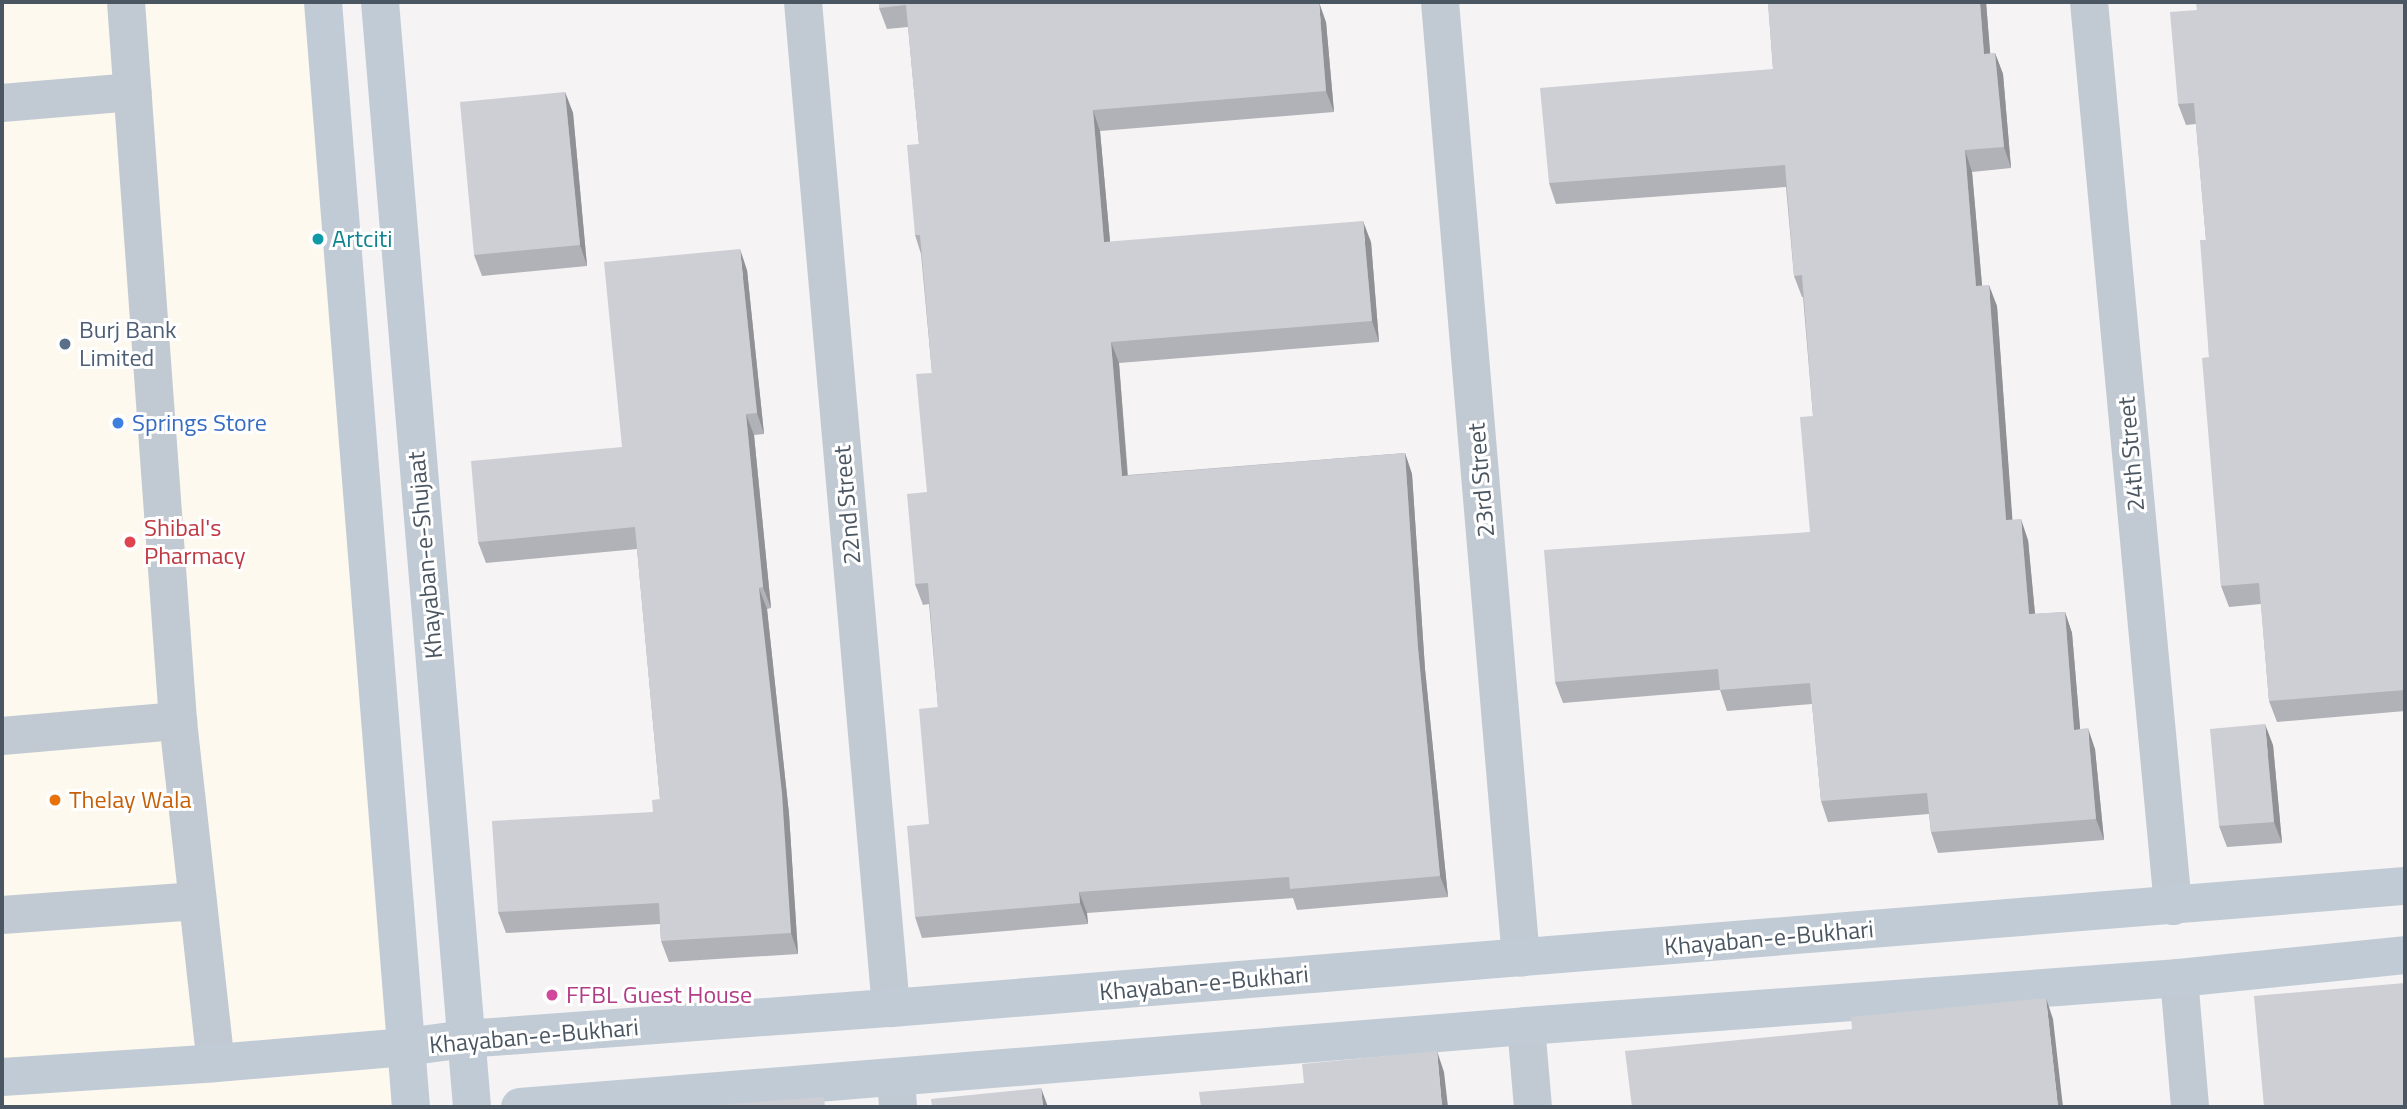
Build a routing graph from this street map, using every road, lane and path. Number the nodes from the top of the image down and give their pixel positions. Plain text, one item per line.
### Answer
1 (125, 2) edge
2 (323, 2) edge
3 (380, 2) edge
4 (803, 2) edge
5 (1440, 2) edge
6 (2089, 2) edge
7 (133, 92) junction
8 (2, 103) edge
9 (178, 721) junction
10 (2, 736) edge
11 (2405, 886) edge
12 (197, 901) junction
13 (2173, 906) junction
14 (2, 915) edge
15 (2405, 955) edge
16 (1521, 958) junction
17 (2179, 978) junction
18 (891, 1008) junction
19 (1527, 1026) junction
20 (465, 1039) junction
21 (406, 1047) junction
22 (216, 1063) junction
23 (2, 1077) edge
24 (897, 1092) edge
25 (411, 1107) edge
26 (472, 1107) edge
27 (520, 1107) edge
28 (1533, 1107) edge
29 (2190, 1107) edge

1 - 7 street
2 - 21 street
3 - 20 street, Khayaban-e-Shujaat
4 - 18 street, 22nd Street
5 - 16 street, 23rd Street
6 - 13 street, 24th Street
7 - 8 street
7 - 9 street
9 - 10 street
9 - 12 street
11 - 13 street, Khayaban-e-Bukhari
12 - 14 street
12 - 22 street
13 - 16 street, Khayaban-e-Bukhari
15 - 17 street
16 - 18 street, Khayaban-e-Bukhari
17 - 19 street
17 - 29 street
18 - 20 street, Khayaban-e-Bukhari
19 - 24 street
19 - 28 street
20 - 21 street, Khayaban-e-Bukhari
20 - 26 street, Khayaban-e-Shujaat
21 - 22 street, Khayaban-e-Bukhari
21 - 25 street
22 - 23 street, Khayaban-e-Bukhari
24 - 27 street

